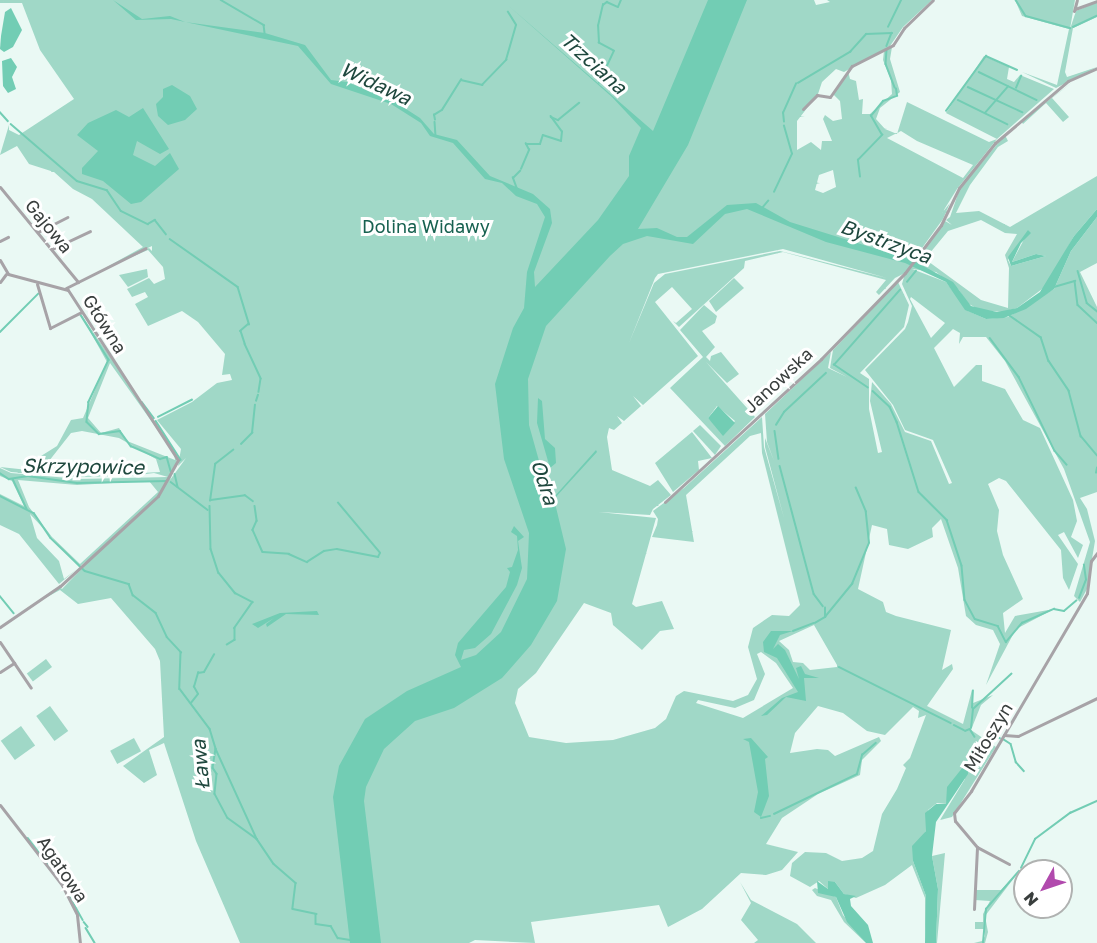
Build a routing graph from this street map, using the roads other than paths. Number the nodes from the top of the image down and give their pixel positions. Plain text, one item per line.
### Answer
1 (933, 0) edge
2 (1077, 0) edge
3 (1097, 1) edge
4 (1097, 68) edge
5 (803, 109) dead end
6 (0, 187) edge
7 (67, 217) dead end
8 (90, 231) dead end
9 (38, 232) junction
10 (8, 237) dead end
11 (0, 241) edge
12 (146, 248) dead end
13 (52, 249) junction
14 (0, 260) edge
15 (6, 273) junction
16 (0, 282) edge
17 (78, 282) junction
18 (37, 284) junction
19 (66, 288) junction
20 (81, 312) junction
21 (665, 502) dead end
22 (1097, 553) edge
23 (0, 627) edge
24 (0, 642) edge
25 (14, 663) junction
26 (0, 672) edge
27 (32, 688) dead end
28 (1097, 698) edge
29 (1004, 735) junction
30 (0, 805) edge
31 (977, 847) junction
32 (1009, 864) dead end
33 (974, 909) dead end
34 (80, 943) edge

1 - 5 street
2 - 3 street
4 - 21 street, Janowska
6 - 9 street, Gajowa
7 - 9 street
8 - 13 street
9 - 13 street, Gajowa
10 - 11 street
12 - 17 street
13 - 17 street, Gajowa
14 - 15 street
15 - 16 street
15 - 18 street, Główna
17 - 19 street
18 - 19 street, Główna
18 - 20 street
19 - 20 street, Główna
20 - 23 street, Główna
22 - 29 street, Miłoszyn
24 - 25 street
25 - 26 street
25 - 27 street
28 - 29 street
29 - 31 street, Miłoszyn
30 - 34 street, Agatowa
31 - 32 street, Miłoszyn
31 - 33 street

